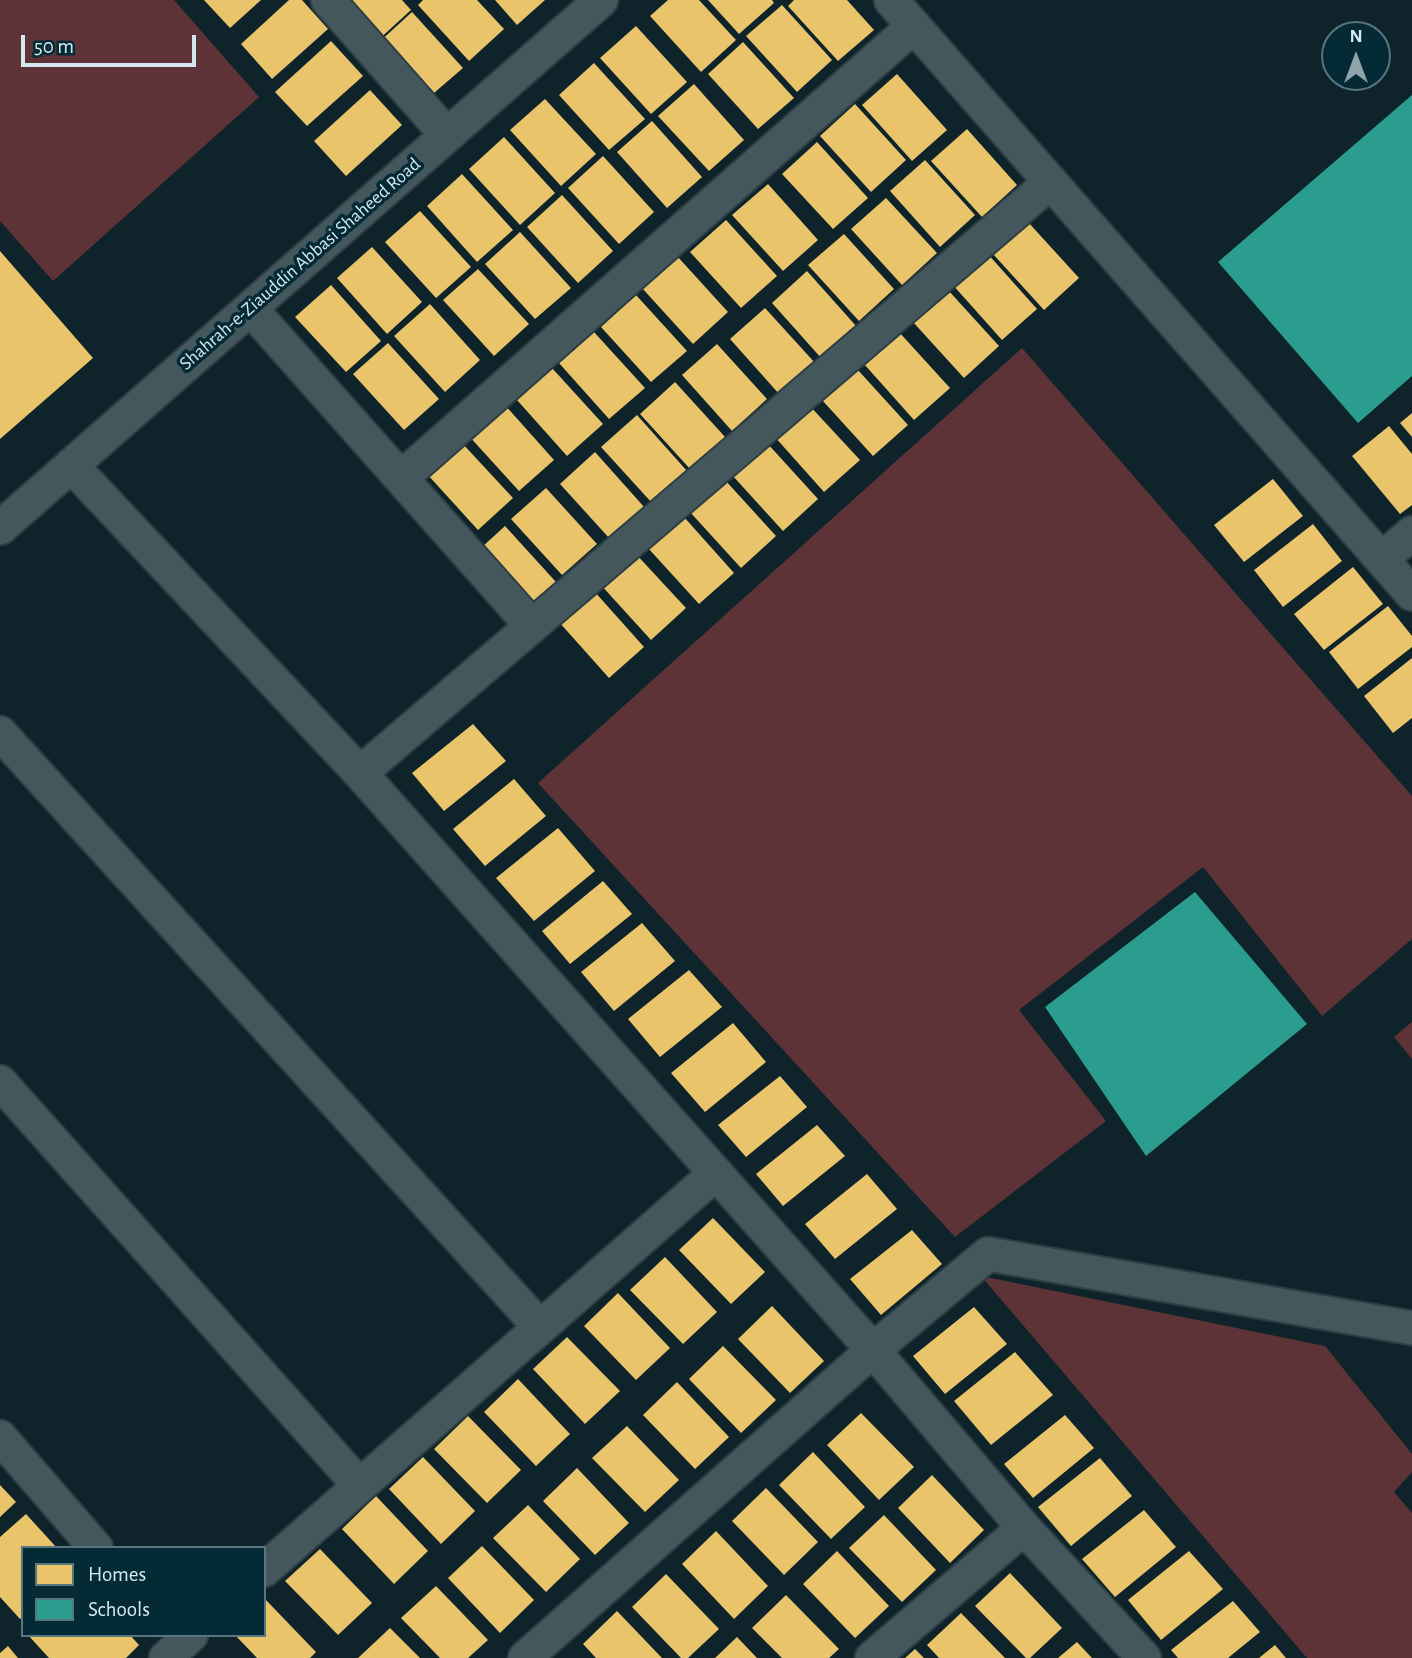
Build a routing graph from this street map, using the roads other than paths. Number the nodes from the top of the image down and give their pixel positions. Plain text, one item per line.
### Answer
1 (328, 0) edge
2 (601, 0) edge
3 (891, 0) edge
4 (914, 26) junction
5 (447, 135) junction
6 (1051, 182) junction
7 (250, 308) junction
8 (71, 466) junction
9 (401, 478) junction
10 (0, 528) edge
11 (1412, 533) edge
12 (1382, 559) junction
13 (1412, 594) edge
14 (532, 626) junction
15 (0, 733) edge
16 (360, 773) junction
17 (0, 1082) edge
18 (716, 1173) junction
19 (540, 1327) junction
20 (1412, 1328) edge
21 (873, 1350) junction
22 (0, 1437) edge
23 (360, 1486) junction
24 (1024, 1528) junction
25 (94, 1546) edge
26 (266, 1568) edge
27 (525, 1658) edge
28 (872, 1658) edge
29 (1144, 1658) edge

1 - 5 street
2 - 5 street, Shahrah-e-Ziauddin Abbasi Shaheed Road
3 - 4 street
4 - 6 street
4 - 9 street
5 - 7 street, Shahrah-e-Ziauddin Abbasi Shaheed Road
6 - 12 street
6 - 14 street
7 - 8 street, Shahrah-e-Ziauddin Abbasi Shaheed Road
7 - 9 street
8 - 10 street, Shahrah-e-Ziauddin Abbasi Shaheed Road
8 - 16 street
9 - 14 street
11 - 12 street
12 - 13 street
14 - 16 street
15 - 19 street
16 - 18 street
17 - 23 street
18 - 19 street
18 - 21 street
19 - 23 street
20 - 21 street
21 - 24 street
21 - 27 street
22 - 25 street
23 - 26 street
24 - 28 street
24 - 29 street

